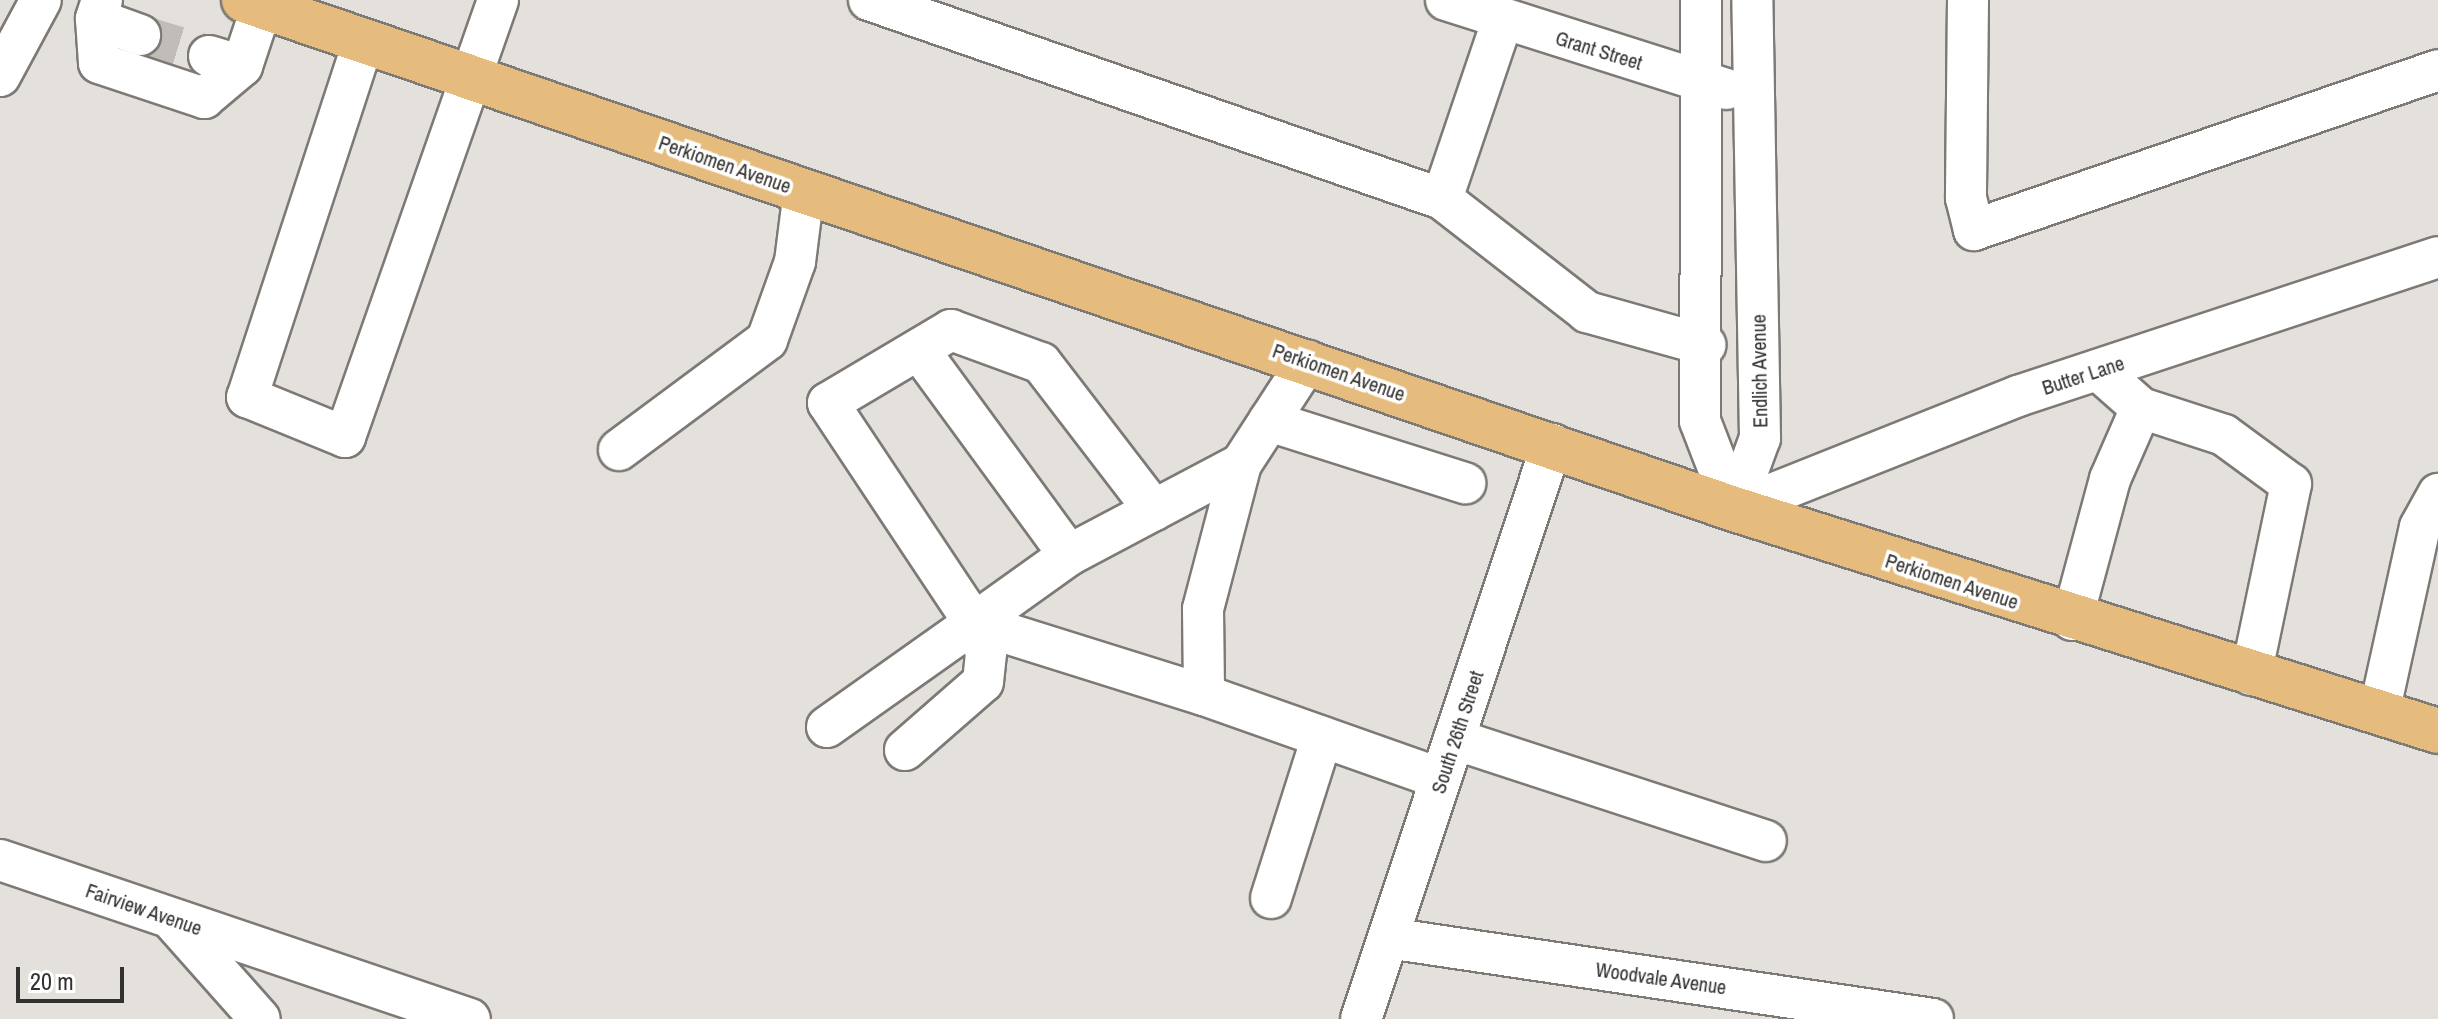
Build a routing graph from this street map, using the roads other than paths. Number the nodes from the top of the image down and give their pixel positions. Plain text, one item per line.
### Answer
1 (41, 0) edge
2 (498, 0) edge
3 (869, 0) edge
4 (1446, 0) edge
5 (1701, 0) edge
6 (1752, 0) edge
7 (1968, 0) edge
8 (253, 3) edge
9 (99, 9) edge
10 (1503, 19) junction
11 (140, 35) tunnel mouth
12 (364, 40) junction
13 (2438, 70) edge
14 (0, 76) edge
15 (471, 77) junction
16 (1702, 82) junction
17 (1753, 98) junction
18 (804, 191) junction
19 (1442, 199) junction
20 (2438, 257) edge
21 (1705, 345) junction
22 (919, 350) junction
23 (1308, 361) junction
24 (2098, 370) junction
25 (2141, 408) junction
26 (1269, 421) junction
27 (1552, 444) junction
28 (619, 450) dead end
29 (1241, 464) junction
30 (1465, 483) dead end
31 (2438, 494) edge
32 (1734, 509) junction
33 (1154, 510) junction
34 (1069, 555) junction
35 (2072, 620) junction
36 (974, 623) junction
37 (2251, 675) junction
38 (1204, 695) junction
39 (2379, 713) junction
40 (827, 727) dead end
41 (2438, 731) edge
42 (1322, 737) junction
43 (1454, 739) junction
44 (905, 750) dead end
45 (1441, 779) junction
46 (1766, 841) dead end
47 (0, 860) edge
48 (1271, 898) dead end
49 (171, 919) junction
50 (1388, 938) junction
51 (260, 1019) edge
52 (470, 1019) edge
53 (1361, 1019) edge
54 (1933, 1019) edge

1 - 14 street
2 - 15 street
3 - 19 street
4 - 10 street, Grant Street
5 - 16 street
6 - 17 street, Endlich Avenue
7 - 13 street
8 - 9 street
8 - 12 main road, Perkiomen Avenue
9 - 11 street
10 - 16 street, Grant Street
10 - 19 street
12 - 15 main road, Perkiomen Avenue
12 - 15 street
15 - 18 main road, Perkiomen Avenue
16 - 17 street, Grant Street
16 - 21 street
17 - 32 street, Endlich Avenue
18 - 23 main road, Perkiomen Avenue
18 - 28 street
19 - 21 street
20 - 24 street, Butter Lane
21 - 32 street
22 - 33 street
22 - 34 street
22 - 36 street
23 - 26 street
23 - 27 main road, Perkiomen Avenue
24 - 25 street
24 - 32 street, Butter Lane
25 - 35 street
25 - 37 street
26 - 29 street
26 - 30 street
27 - 32 main road, Perkiomen Avenue
27 - 43 street, South 26th Street
29 - 33 street
29 - 38 street
31 - 39 street
32 - 35 main road, Perkiomen Avenue
33 - 34 street
34 - 36 street
35 - 37 main road, Perkiomen Avenue
36 - 38 street
36 - 40 street
36 - 44 street
37 - 39 main road, Perkiomen Avenue
38 - 42 street
39 - 41 main road, Perkiomen Avenue
42 - 45 street
42 - 48 street
43 - 45 street, South 26th Street
43 - 46 street
45 - 50 street, South 26th Street
47 - 49 street, Fairview Avenue
49 - 51 street
49 - 52 street, Fairview Avenue
50 - 53 street, South 26th Street
50 - 54 street, Woodvale Avenue

